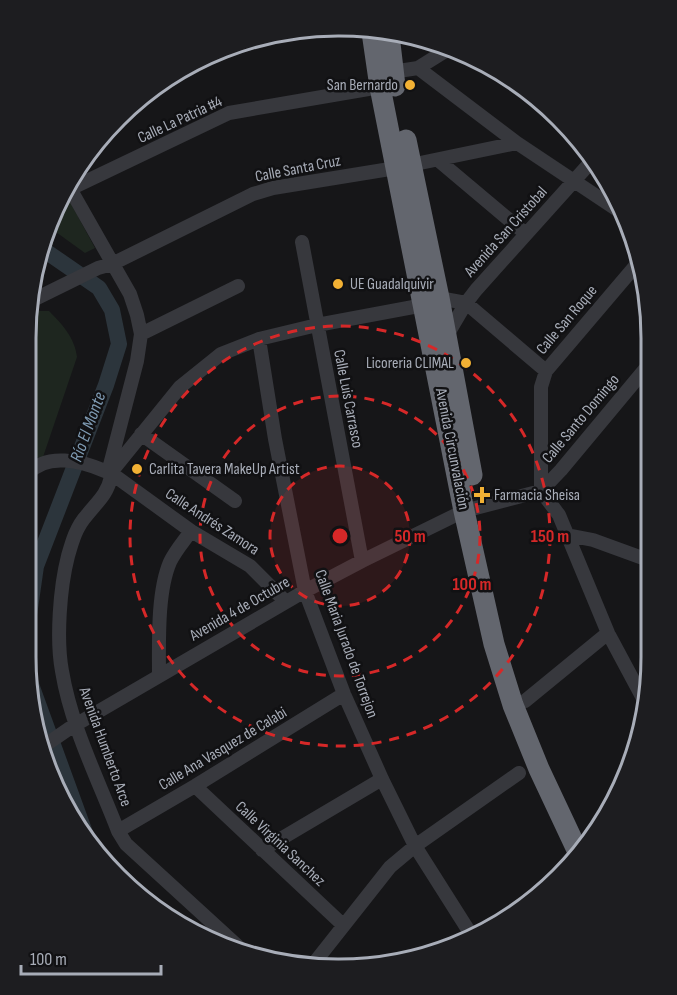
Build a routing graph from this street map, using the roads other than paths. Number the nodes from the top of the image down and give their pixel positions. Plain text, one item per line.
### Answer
1 (374, 39) edge
2 (389, 41) edge
3 (441, 54) edge
4 (418, 68) junction
5 (386, 80) junction
6 (517, 143) junction
7 (438, 160) junction
8 (587, 166) edge
9 (404, 167) junction
10 (575, 180) junction
11 (80, 182) edge
12 (73, 194) edge
13 (610, 204) edge
14 (526, 234) junction
15 (302, 242) dead end
16 (112, 264) junction
17 (633, 269) edge
18 (238, 286) dead end
19 (39, 297) edge
20 (431, 301) junction
21 (466, 303) junction
22 (317, 325) junction
23 (141, 334) junction
24 (446, 337) junction
25 (259, 339) junction
26 (546, 371) junction
27 (641, 374) edge
28 (141, 434) junction
29 (36, 467) edge
30 (108, 470) junction
31 (541, 491) junction
32 (235, 501) dead end
33 (471, 508) junction
34 (191, 531) junction
35 (567, 535) junction
36 (641, 557) edge
37 (362, 561) junction
38 (305, 591) junction
39 (286, 602) junction
40 (608, 633) junction
41 (159, 676) junction
42 (639, 690) edge
43 (344, 694) junction
44 (525, 701) junction
45 (73, 726) junction
46 (48, 742) edge
47 (519, 773) dead end
48 (382, 779) junction
49 (195, 786) junction
50 (118, 831) junction
51 (585, 832) edge
52 (575, 845) edge
53 (415, 846) junction
54 (262, 850) junction
55 (343, 925) junction
56 (468, 930) edge
57 (229, 938) edge
58 (318, 958) edge

1 - 5 highway, Avenida Circunvalación
2 - 5 highway, Avenida Circunvalación
3 - 4 street
4 - 5 street, Calle La Patria #4
4 - 6 street
5 - 9 highway, Avenida Circunvalación
5 - 11 street, Calle La Patria #4
6 - 7 street, Calle Santa Cruz
6 - 10 street
7 - 9 street, Calle Santa Cruz
7 - 14 street
8 - 10 street, Avenida San Cristobal
9 - 16 street, Calle Santa Cruz
9 - 20 highway, Avenida Circunvalación
10 - 13 street
10 - 14 street, Avenida San Cristobal
12 - 16 street
14 - 21 street, Avenida San Cristobal
15 - 22 street, Calle Luis Carrasco
16 - 19 street, Calle Santa Cruz
16 - 23 street
17 - 26 street, Calle San Roque
18 - 23 street
20 - 21 street, Avenida San Cristobal
20 - 22 street
20 - 24 highway, Avenida Circunvalación
20 - 33 highway, Avenida Circunvalación
21 - 24 street
21 - 26 street
22 - 25 street
22 - 37 street, Calle Luis Carrasco
23 - 30 street
24 - 33 highway, Avenida Circunvalación
25 - 28 street
25 - 38 street, Calle Maria Jurado de Torrejon
26 - 31 street, Calle San Roque
27 - 31 street, Calle Santo Domingo
28 - 30 street
28 - 32 street
29 - 30 street
30 - 34 street, Calle Andrés Zamora
30 - 45 street, Avenida Humberto Arce
31 - 33 street
31 - 35 street
33 - 37 street, Avenida 4 de Octubre
33 - 44 highway, Avenida Circunvalación
33 - 52 highway, Avenida Circunvalación
34 - 39 street, Calle Andrés Zamora
34 - 41 street
35 - 36 street
35 - 40 street
37 - 38 street, Avenida 4 de Octubre
38 - 39 street, Avenida 4 de Octubre
38 - 43 street, Calle Maria Jurado de Torrejon
39 - 41 street, Avenida 4 de Octubre
40 - 42 street
40 - 44 street
41 - 45 street, Avenida 4 de Octubre
43 - 48 street, Calle Maria Jurado de Torrejon
43 - 49 street, Calle Ana Vasquez de Calabi
44 - 51 highway, Avenida Circunvalación
45 - 46 street, Avenida 4 de Octubre
45 - 50 street, Avenida Humberto Arce
47 - 53 street
48 - 53 street, Calle Maria Jurado de Torrejon
48 - 54 street
49 - 50 street, Calle Ana Vasquez de Calabi
49 - 54 street, Calle Virginia Sanchez
50 - 57 street, Avenida Humberto Arce
53 - 55 street
53 - 56 street, Calle Maria Jurado de Torrejon
54 - 55 street, Calle Virginia Sanchez
55 - 58 street

